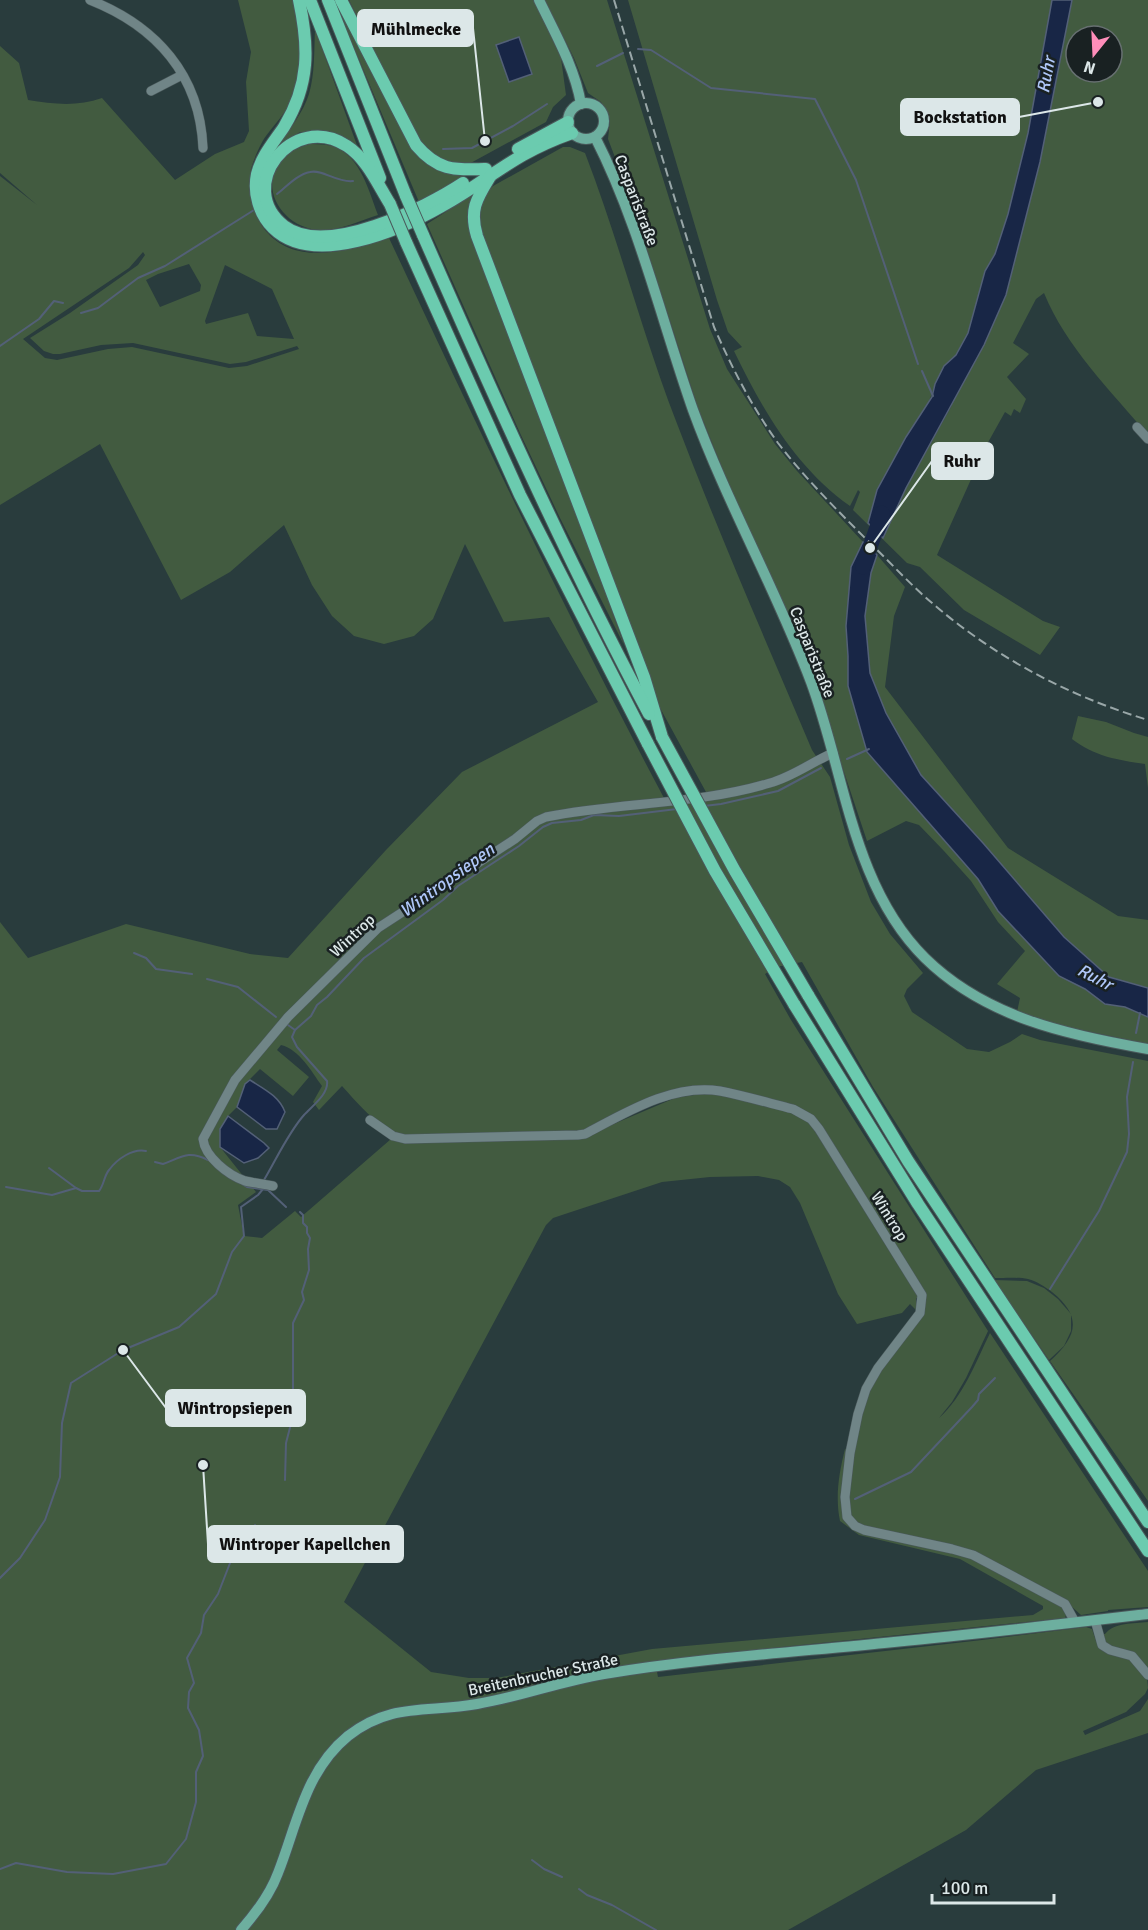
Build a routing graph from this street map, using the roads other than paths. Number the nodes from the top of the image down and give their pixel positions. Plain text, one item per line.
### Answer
1 (90, 0) edge
2 (299, 0) edge
3 (310, 0) edge
4 (328, 0) edge
5 (341, 0) edge
6 (539, 0) edge
7 (182, 75) junction
8 (151, 91) dead end
9 (581, 104) junction
10 (570, 128) junction
11 (595, 137) junction
12 (203, 148) dead end
13 (488, 172) junction
14 (390, 204) junction
15 (1137, 427) dead end
16 (1148, 439) edge
17 (662, 737) junction
18 (833, 753) junction
19 (1148, 1049) edge
20 (370, 1120) dead end
21 (273, 1186) dead end
22 (1148, 1522) edge
23 (1148, 1551) edge
24 (1148, 1614) edge
25 (1095, 1620) junction
26 (1075, 1622) junction
27 (1148, 1675) edge
28 (241, 1930) edge

1 - 7 street
2 - 13 highway
3 - 14 highway
4 - 17 highway, bridge
5 - 13 highway
6 - 9 main road
7 - 8 street
7 - 12 street
9 - 10 main road
9 - 11 main road
10 - 11 main road
10 - 13 highway
11 - 18 main road, Casparistraße
13 - 14 highway
13 - 17 highway
14 - 23 highway, bridge
15 - 16 street
17 - 22 highway, bridge
18 - 19 main road, Casparistraße
18 - 21 street, Wintrop
20 - 26 street, Wintrop
24 - 25 main road, Breitenbrucher Straße
25 - 26 main road, Breitenbrucher Straße
25 - 27 street
26 - 28 main road, Breitenbrucher Straße

